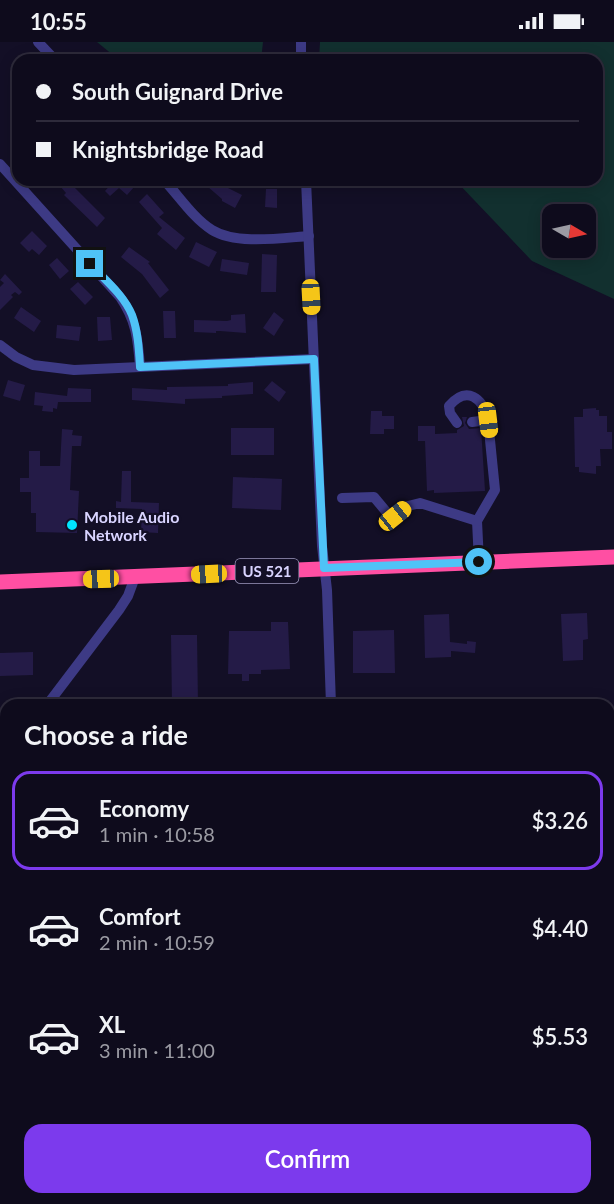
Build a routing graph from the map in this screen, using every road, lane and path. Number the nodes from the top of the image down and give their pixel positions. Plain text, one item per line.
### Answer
1 (38, 42) edge
2 (49, 54) edge
3 (0, 164) edge
4 (12, 177) edge
5 (20, 186) edge
6 (169, 186) edge
7 (306, 186) edge
8 (309, 236) junction
9 (0, 345) edge
10 (314, 359) junction
11 (140, 367) junction
12 (488, 420) junction
13 (472, 422) dead end
14 (457, 423) dead end
15 (342, 498) dead end
16 (477, 522) junction
17 (614, 557) edge
18 (479, 562) junction
19 (324, 568) junction
20 (135, 577) junction
21 (0, 581) edge
22 (52, 699) edge
23 (331, 699) edge

1 - 2 street
3 - 4 street
5 - 11 street
6 - 8 street
7 - 8 street
8 - 10 street
9 - 11 street
10 - 11 street
10 - 19 street
12 - 13 street
12 - 14 street
12 - 16 street
15 - 16 street
16 - 18 street
17 - 18 highway, US 521
18 - 19 highway, US 521
19 - 20 highway, US 521
19 - 23 street
20 - 21 highway, US 521
20 - 22 street

